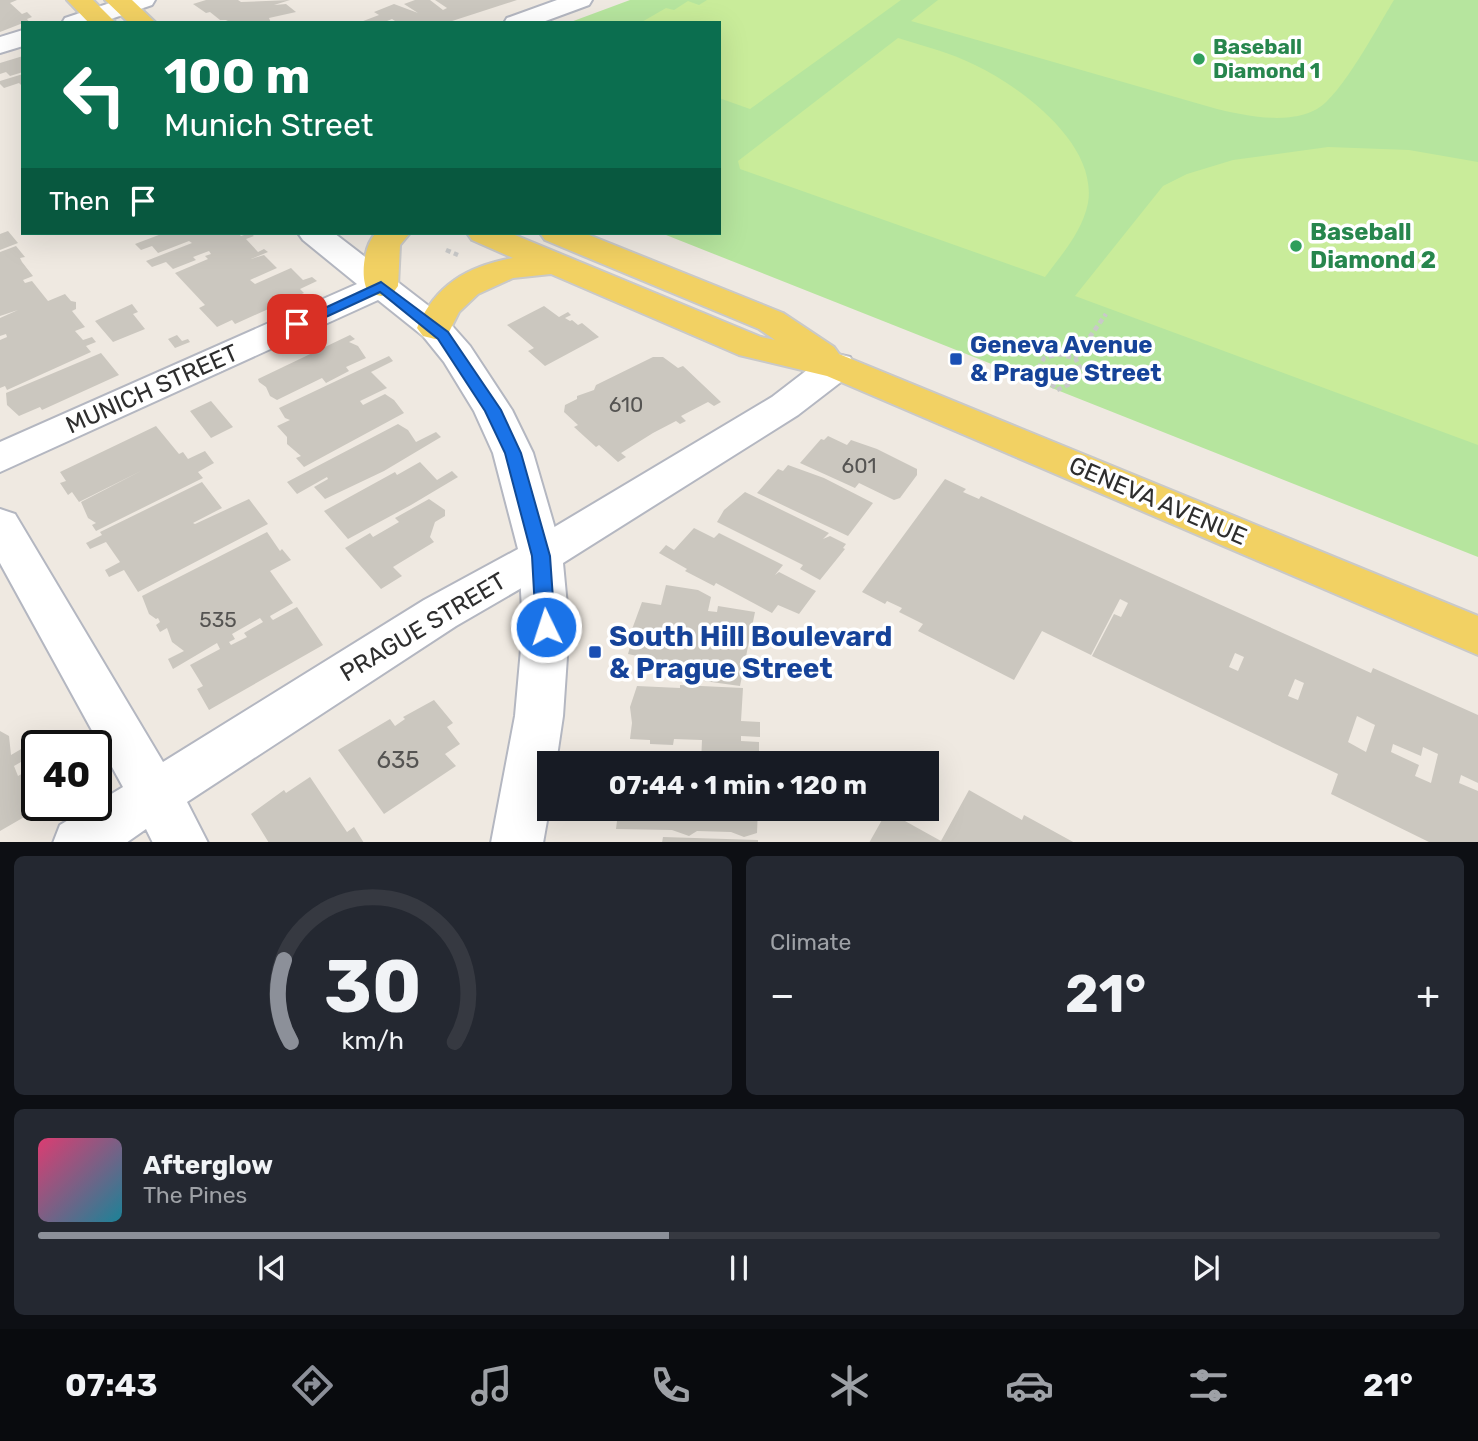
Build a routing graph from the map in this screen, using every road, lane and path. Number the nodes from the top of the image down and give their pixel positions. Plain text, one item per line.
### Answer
1 (580, 0) edge
2 (128, 2) edge
3 (88, 15) edge
4 (142, 21) edge
5 (522, 21) edge
6 (21, 39) edge
7 (0, 44) edge
8 (317, 235) edge
9 (392, 235) edge
10 (493, 235) edge
11 (556, 248) edge
12 (381, 286) junction
13 (1106, 314) dead end
14 (435, 328) junction
15 (1075, 358) junction
16 (837, 366) junction
17 (0, 457) edge
18 (0, 525) edge
19 (541, 556) junction
20 (1478, 636) edge
21 (155, 796) junction
22 (79, 842) edge
23 (183, 842) edge
24 (517, 842) edge

1 - 5 street
2 - 3 street
2 - 4 main road
6 - 7 street
8 - 12 street
9 - 12 main road
10 - 11 main road, GENEVA AVENUE
11 - 14 main road
11 - 16 main road, GENEVA AVENUE
12 - 14 street
12 - 17 street, MUNICH STREET
13 - 15 path
14 - 19 street
15 - 15 path
16 - 19 street, PRAGUE STREET
16 - 20 main road, GENEVA AVENUE
18 - 21 street
19 - 21 street, PRAGUE STREET
19 - 24 street
21 - 22 street, PRAGUE STREET
21 - 23 street

